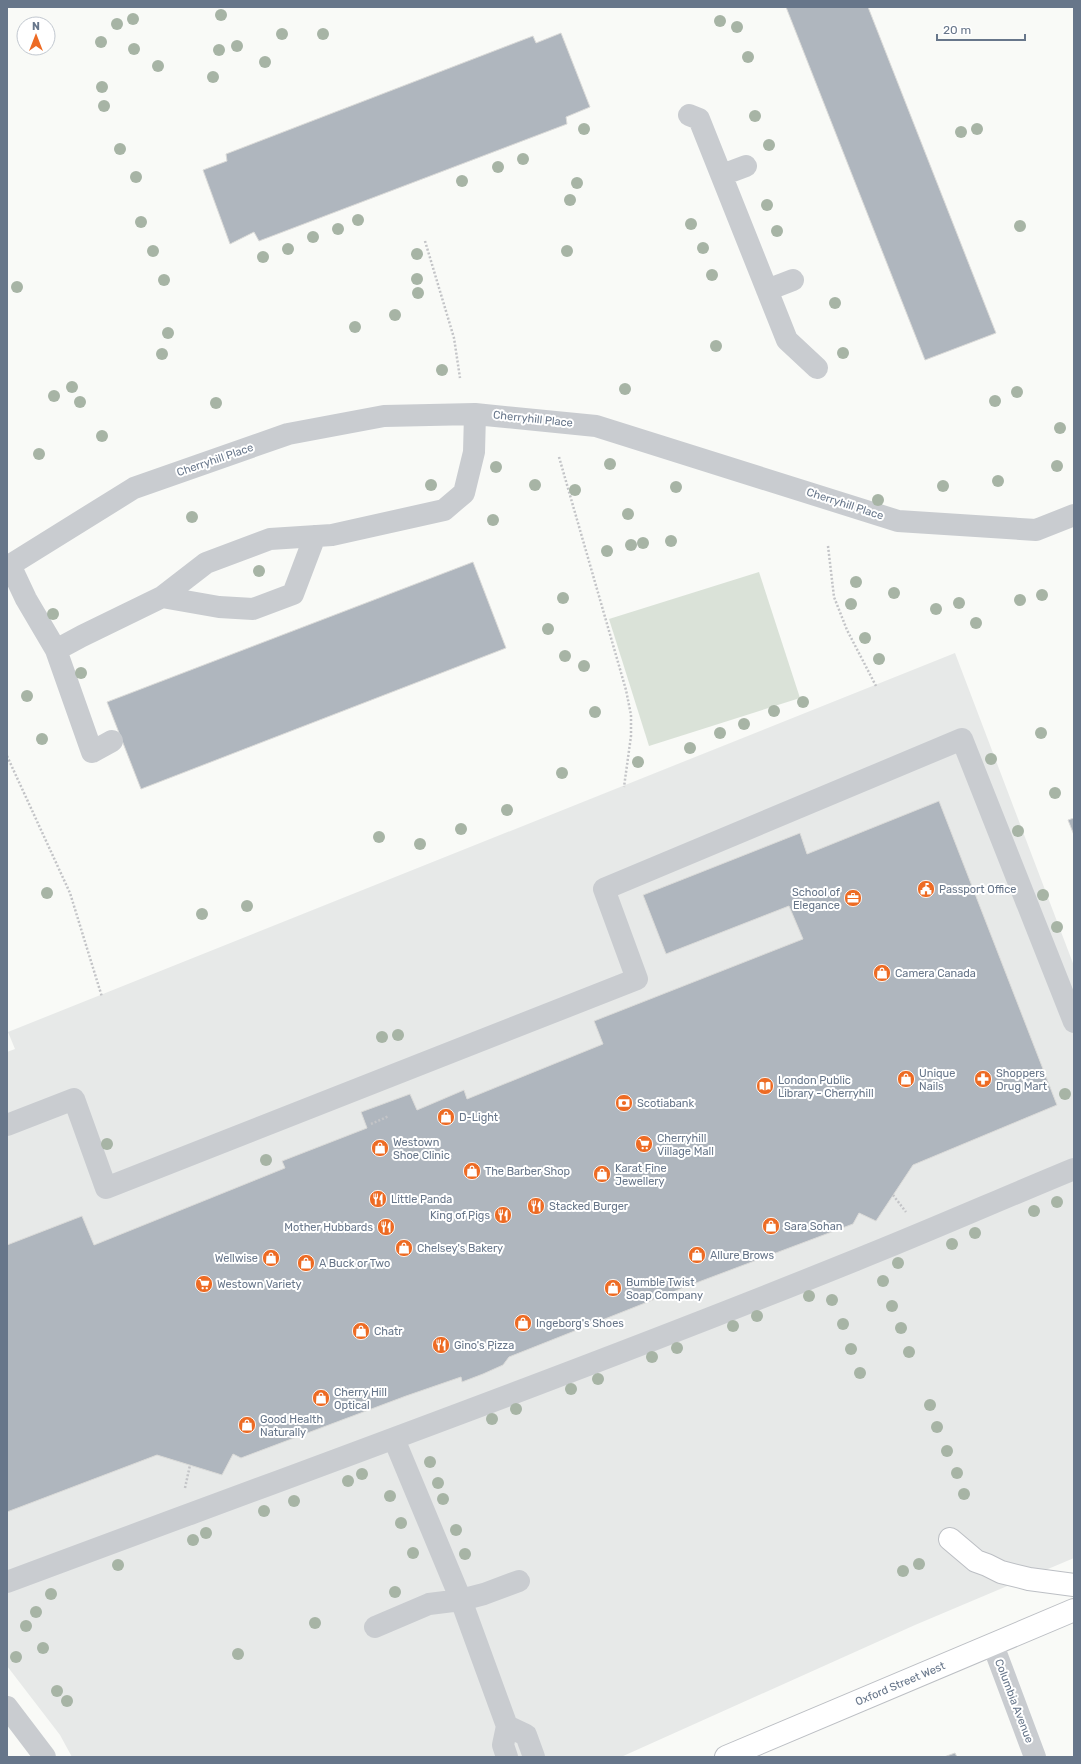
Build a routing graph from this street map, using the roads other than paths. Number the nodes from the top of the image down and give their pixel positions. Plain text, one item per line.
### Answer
1 (689, 114) dead end
2 (746, 166) dead end
3 (722, 175) junction
4 (793, 280) dead end
5 (768, 290) junction
6 (817, 368) dead end
7 (475, 414) junction
8 (1074, 515) edge
9 (315, 536) junction
10 (8, 566) edge
11 (162, 597) junction
12 (56, 650) junction
13 (112, 741) dead end
14 (1074, 1022) edge
15 (7, 1125) edge
16 (1074, 1169) edge
17 (394, 1439) junction
18 (950, 1539) dead end
19 (519, 1581) dead end
20 (7, 1582) edge
21 (1074, 1585) edge
22 (461, 1600) junction
23 (1074, 1610) edge
24 (375, 1627) dead end
25 (993, 1645) junction
26 (7, 1707) edge
27 (507, 1726) junction
28 (45, 1757) edge
29 (508, 1757) edge
30 (534, 1757) edge
31 (726, 1757) edge
32 (1036, 1757) edge

1 - 3 street
2 - 3 street
3 - 5 street
4 - 5 street
5 - 6 street
7 - 8 street, Cherryhill Place
7 - 9 street
7 - 10 street, Cherryhill Place
9 - 11 street
9 - 11 street
10 - 12 street
11 - 12 street
12 - 13 street
14 - 15 street
16 - 17 street
17 - 20 street
17 - 22 street
18 - 21 main road
19 - 22 street
22 - 24 street
22 - 27 street
23 - 25 main road, Oxford Street West
25 - 31 main road, Oxford Street West
25 - 32 street, Columbia Avenue
26 - 28 street
27 - 29 street
27 - 30 street

